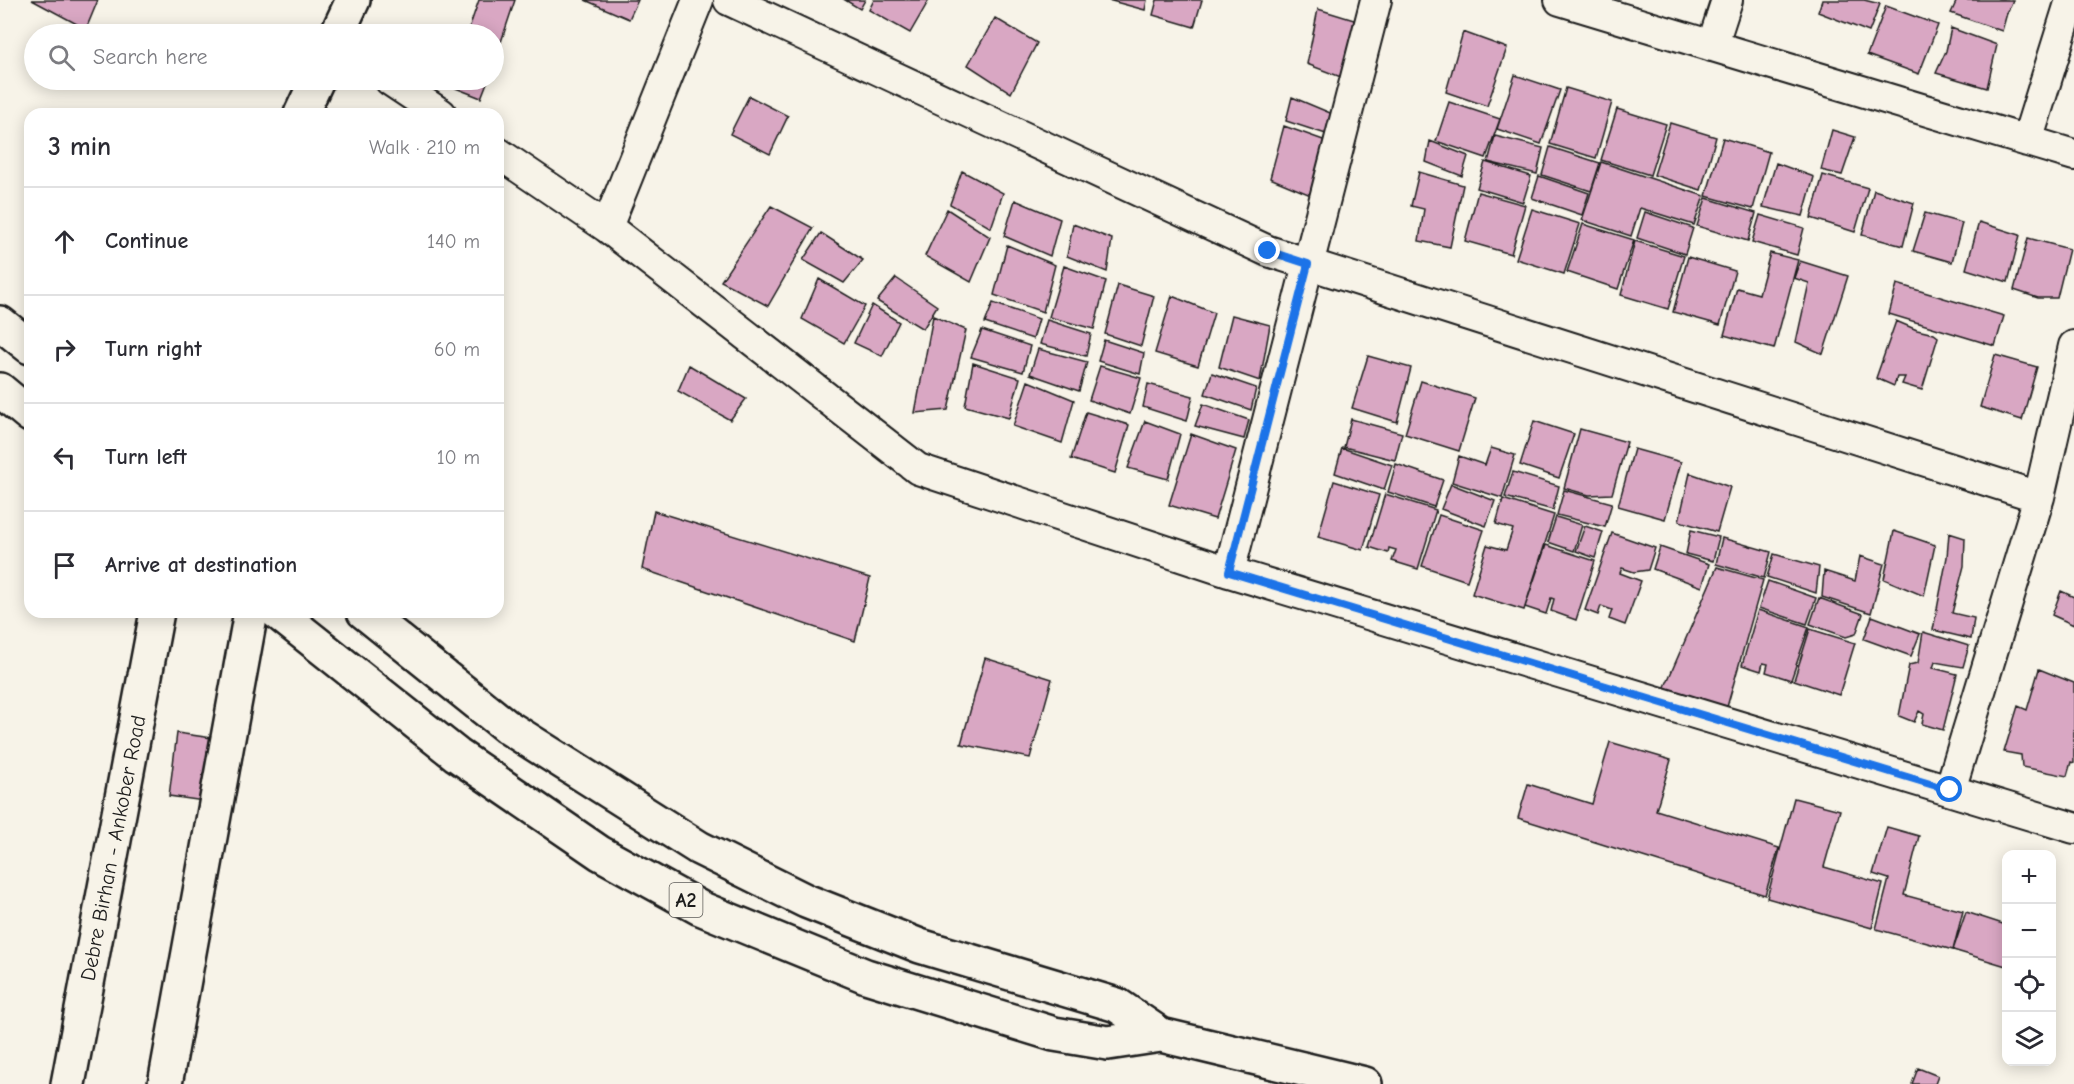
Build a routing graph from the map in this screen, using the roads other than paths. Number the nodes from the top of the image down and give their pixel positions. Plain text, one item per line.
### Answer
1 (353, 0) edge
2 (698, 0) edge
3 (729, 0) edge
4 (1376, 0) edge
5 (1560, 0) edge
6 (1727, 0) edge
7 (2071, 0) edge
8 (342, 24) edge
9 (1712, 46) junction
10 (312, 90) edge
11 (405, 90) edge
12 (304, 108) edge
13 (432, 108) edge
14 (2027, 141) junction
15 (2074, 155) edge
16 (504, 157) edge
17 (607, 227) junction
18 (1308, 264) junction
19 (0, 323) edge
20 (24, 342) edge
21 (2074, 346) edge
22 (0, 390) edge
23 (24, 410) edge
24 (2039, 497) junction
25 (1229, 572) junction
26 (156, 618) edge
27 (250, 618) edge
28 (285, 618) edge
29 (371, 618) edge
30 (1950, 790) junction
31 (2074, 828) edge
32 (1161, 1035) junction
33 (68, 1084) edge
34 (165, 1084) edge
35 (1365, 1084) edge

1 - 8 main road
2 - 17 street
3 - 18 street
4 - 18 street
5 - 9 street
6 - 9 street
7 - 14 street
9 - 14 street
10 - 12 main road
11 - 13 street
14 - 15 street
16 - 17 street
17 - 25 street
18 - 24 street
18 - 25 street
19 - 20 main road
21 - 24 street
22 - 23 main road
24 - 30 street
25 - 30 street
26 - 33 main road, Debre Birhan - Ankober Road
27 - 34 main road
28 - 32 main road, A2
29 - 32 main road, A2
30 - 31 street
32 - 35 main road, A2

